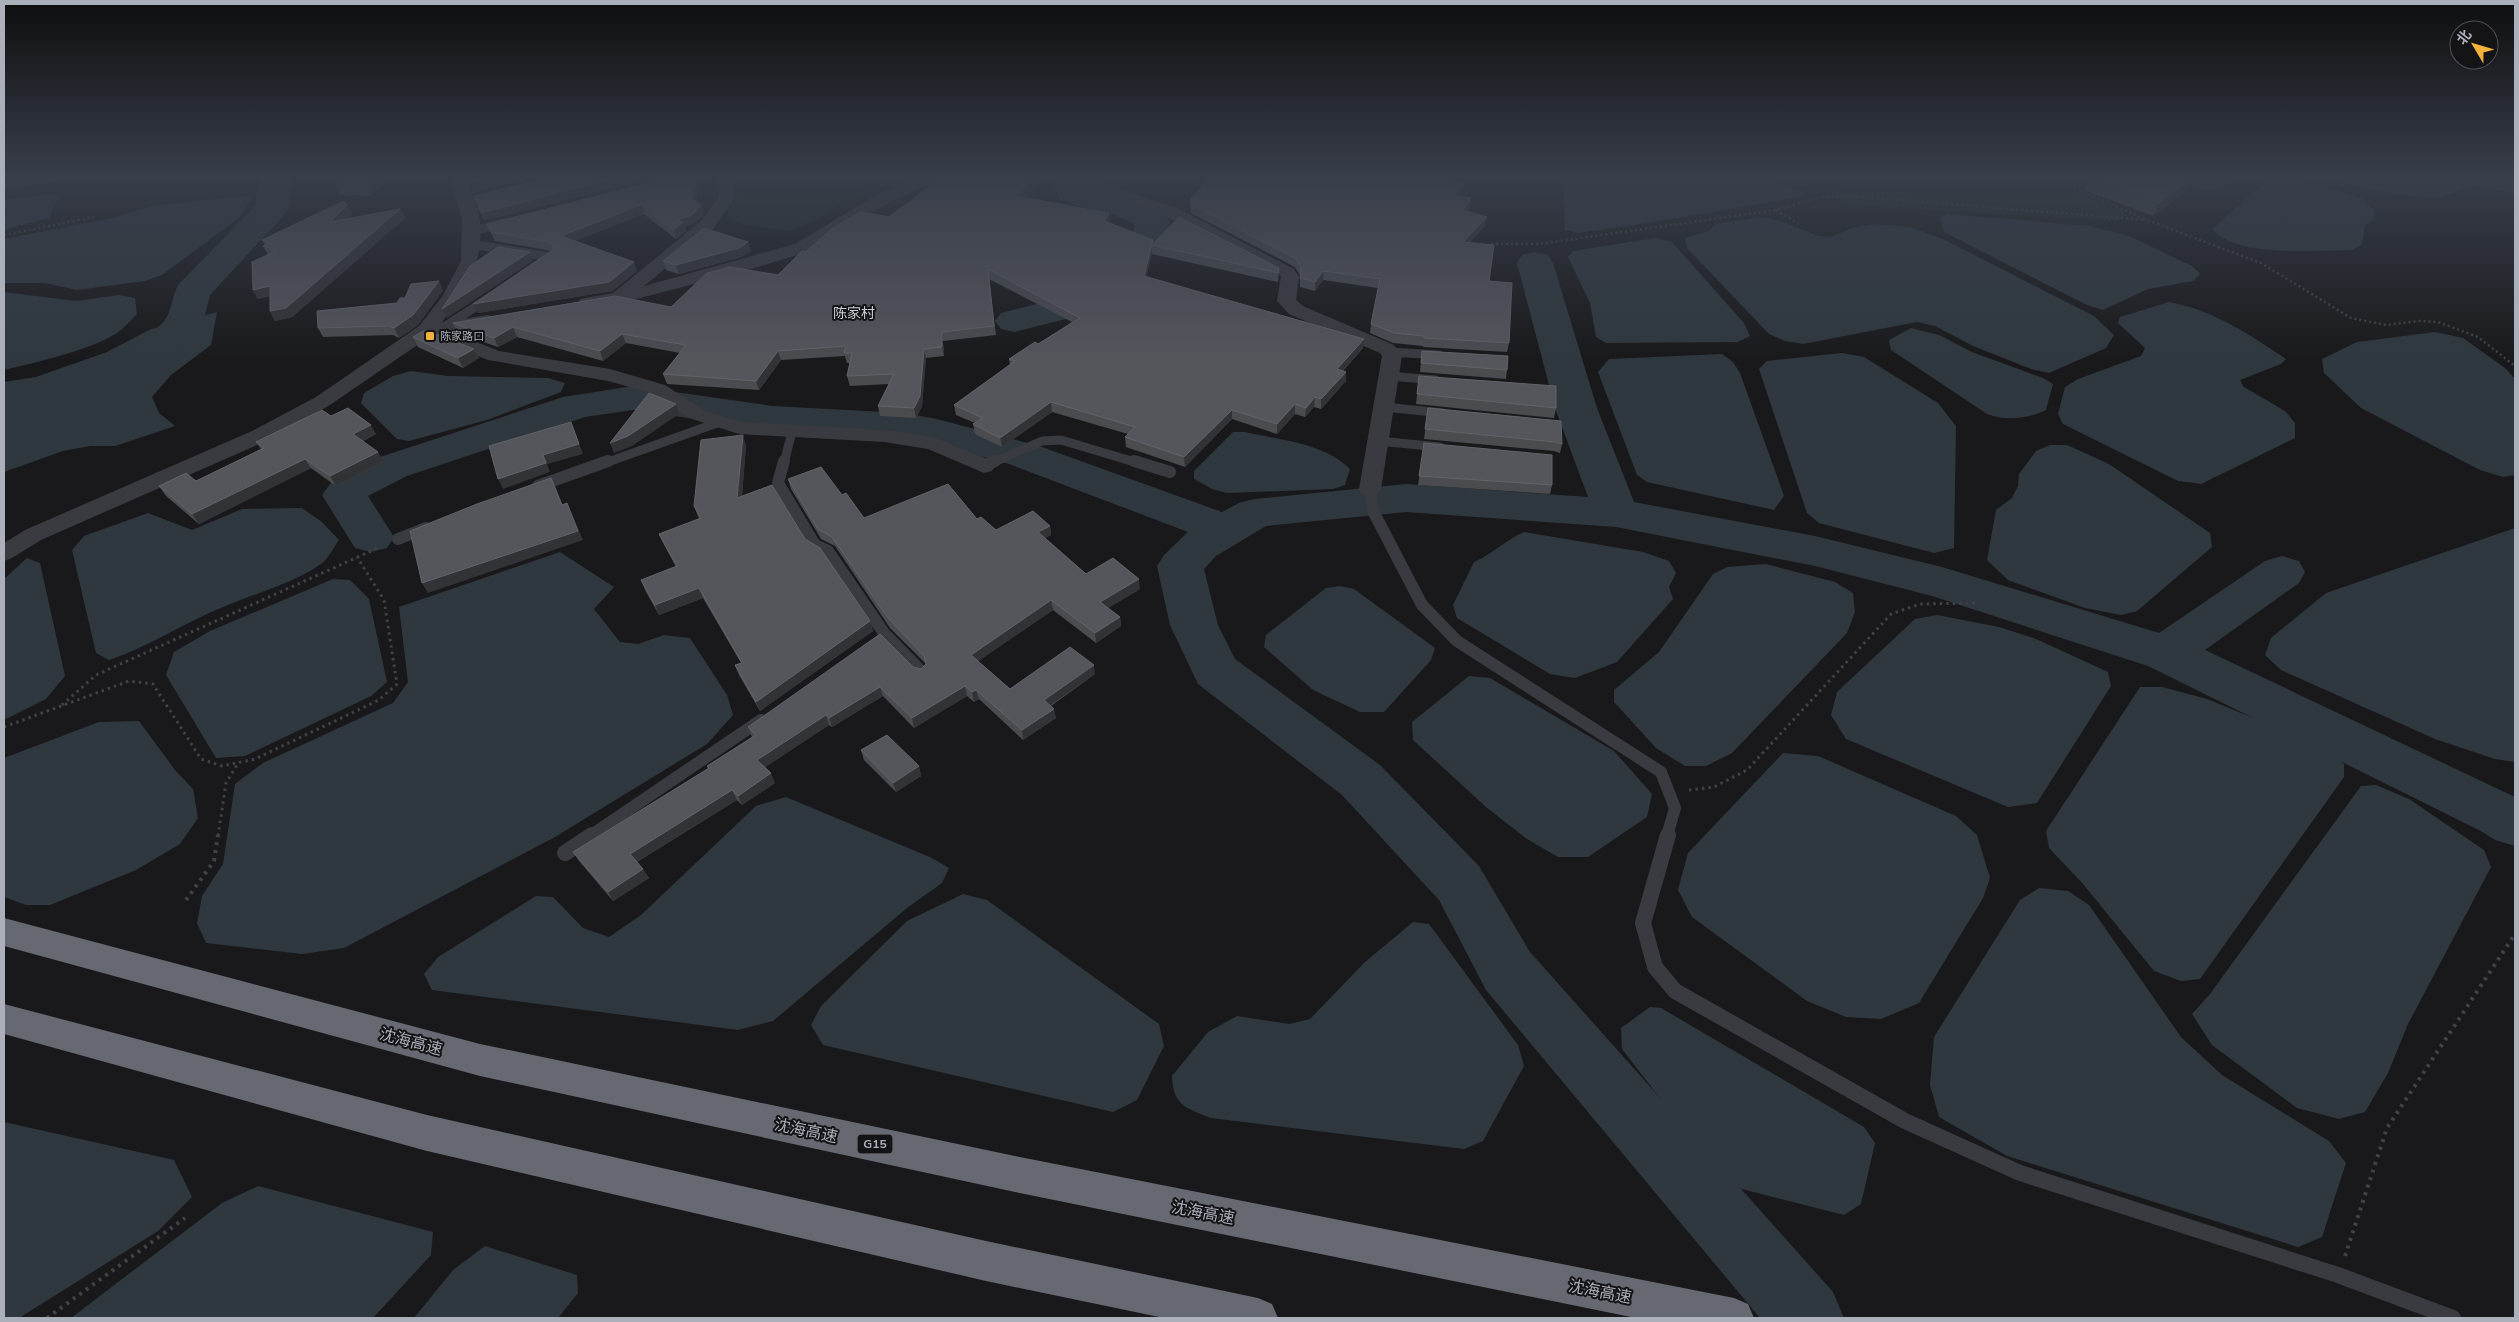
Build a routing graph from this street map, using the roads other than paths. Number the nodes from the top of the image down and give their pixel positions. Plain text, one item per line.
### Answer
1 (470, 238) joint
2 (691, 238) edge
3 (817, 238) edge
4 (1221, 238) edge
5 (536, 267) edge
6 (496, 293) edge
7 (617, 298) junction
8 (571, 306) edge
9 (506, 318) edge
10 (434, 330) junction
11 (1389, 352) junction
12 (1448, 355) edge
13 (1389, 376) junction
14 (1445, 381) edge
15 (1384, 407) junction
16 (1450, 414) edge
17 (720, 422) junction
18 (792, 432) junction
19 (1378, 441) junction
20 (1456, 449) edge
21 (993, 462) joint
22 (1170, 472) dead end
23 (1370, 489) joint
24 (525, 490) edge
25 (434, 524) edge
26 (398, 539) road end
27 (4, 553) edge
28 (921, 671) edge
29 (775, 710) edge
30 (565, 853) dead end
31 (14, 935) edge
32 (4, 1019) edge
33 (1258, 1318) edge
34 (1734, 1318) edge
35 (2452, 1318) edge

1 - 5 lane
1 - 10 street
2 - 7 street
3 - 7 street
4 - 11 street
6 - 10 lane
7 - 8 street
9 - 10 street
10 - 17 street
10 - 27 street
11 - 12 lane
11 - 13 street
13 - 14 lane
13 - 15 street
15 - 16 lane
15 - 19 street
17 - 18 street
17 - 24 lane
18 - 21 street
18 - 28 lane
19 - 20 lane
19 - 23 street
21 - 22 lane
23 - 35 lane
25 - 26 lane
29 - 30 lane
31 - 34 highway, 沈海高速 / G15
32 - 33 highway

